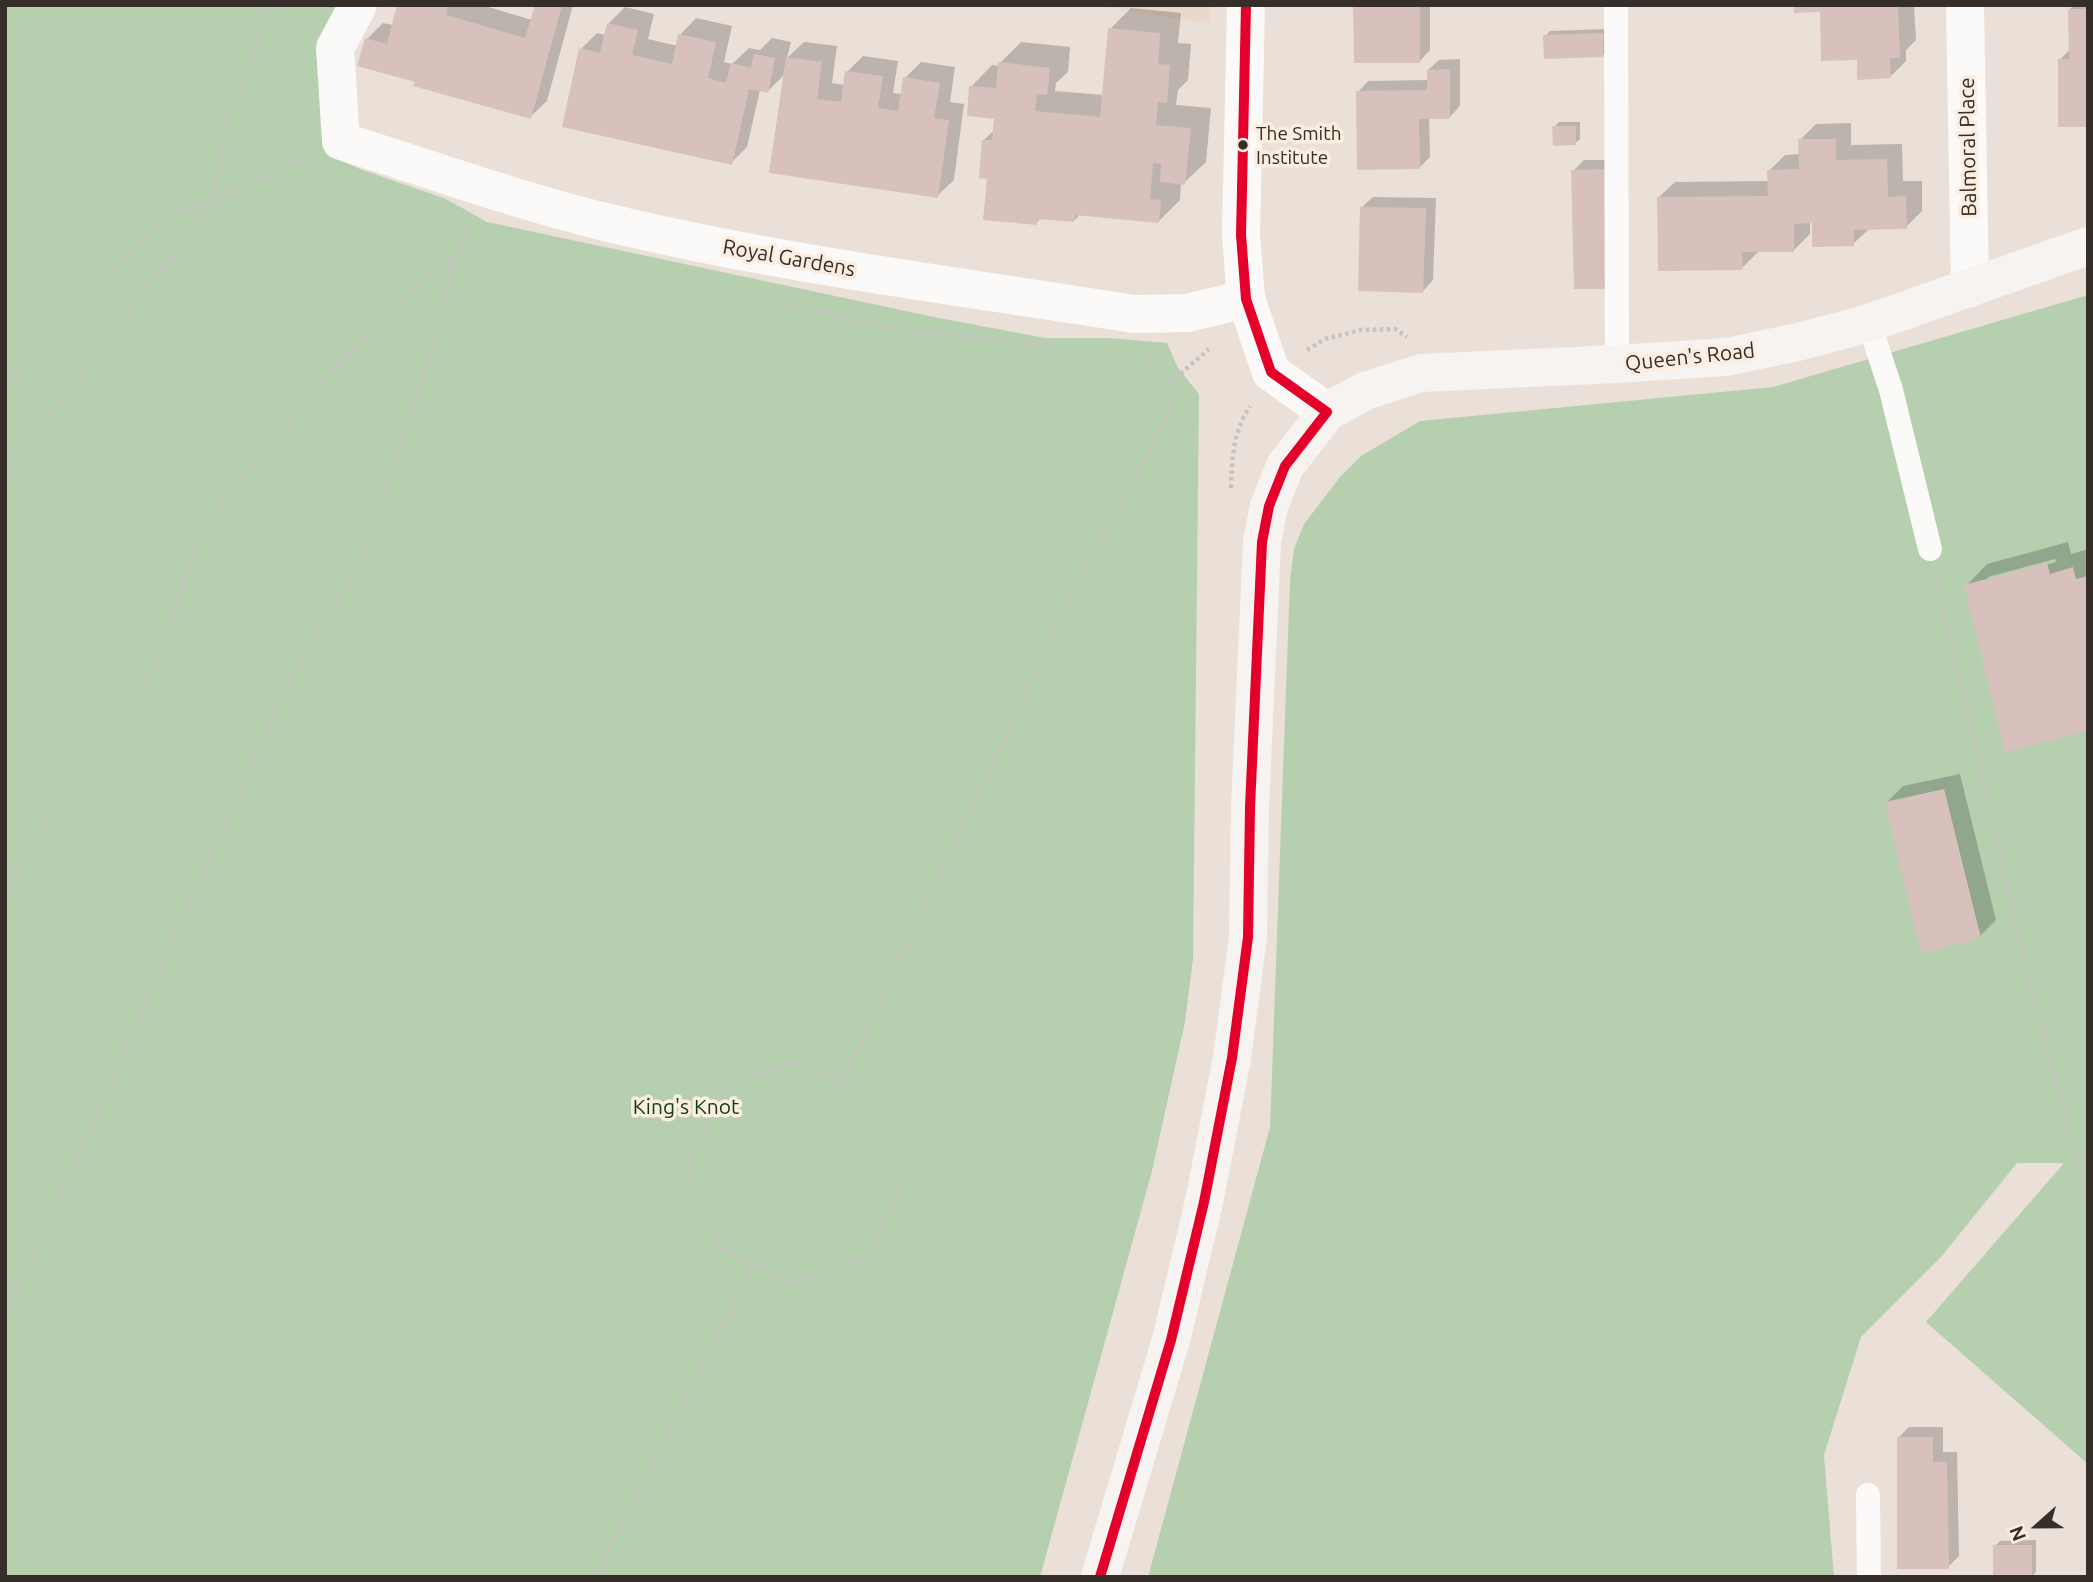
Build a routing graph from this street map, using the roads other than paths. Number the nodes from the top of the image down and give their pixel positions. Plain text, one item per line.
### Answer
1 (358, 5) edge
2 (1246, 5) edge
3 (1616, 5) edge
4 (1965, 5) edge
5 (2088, 246) edge
6 (1970, 288) junction
7 (1246, 299) junction
8 (1869, 323) junction
9 (1617, 365) junction
10 (1327, 412) junction
11 (1930, 549) road end
12 (1868, 1495) dead end
13 (1100, 1577) edge
14 (1869, 1577) edge

1 - 7 street, Royal Gardens
2 - 7 street
3 - 9 lane
4 - 6 street, Balmoral Place
5 - 6 main road, Queen's Road
6 - 8 main road, Queen's Road
7 - 10 street
8 - 9 main road, Queen's Road
8 - 11 lane
9 - 10 main road, Queen's Road
10 - 13 main road
12 - 14 lane

